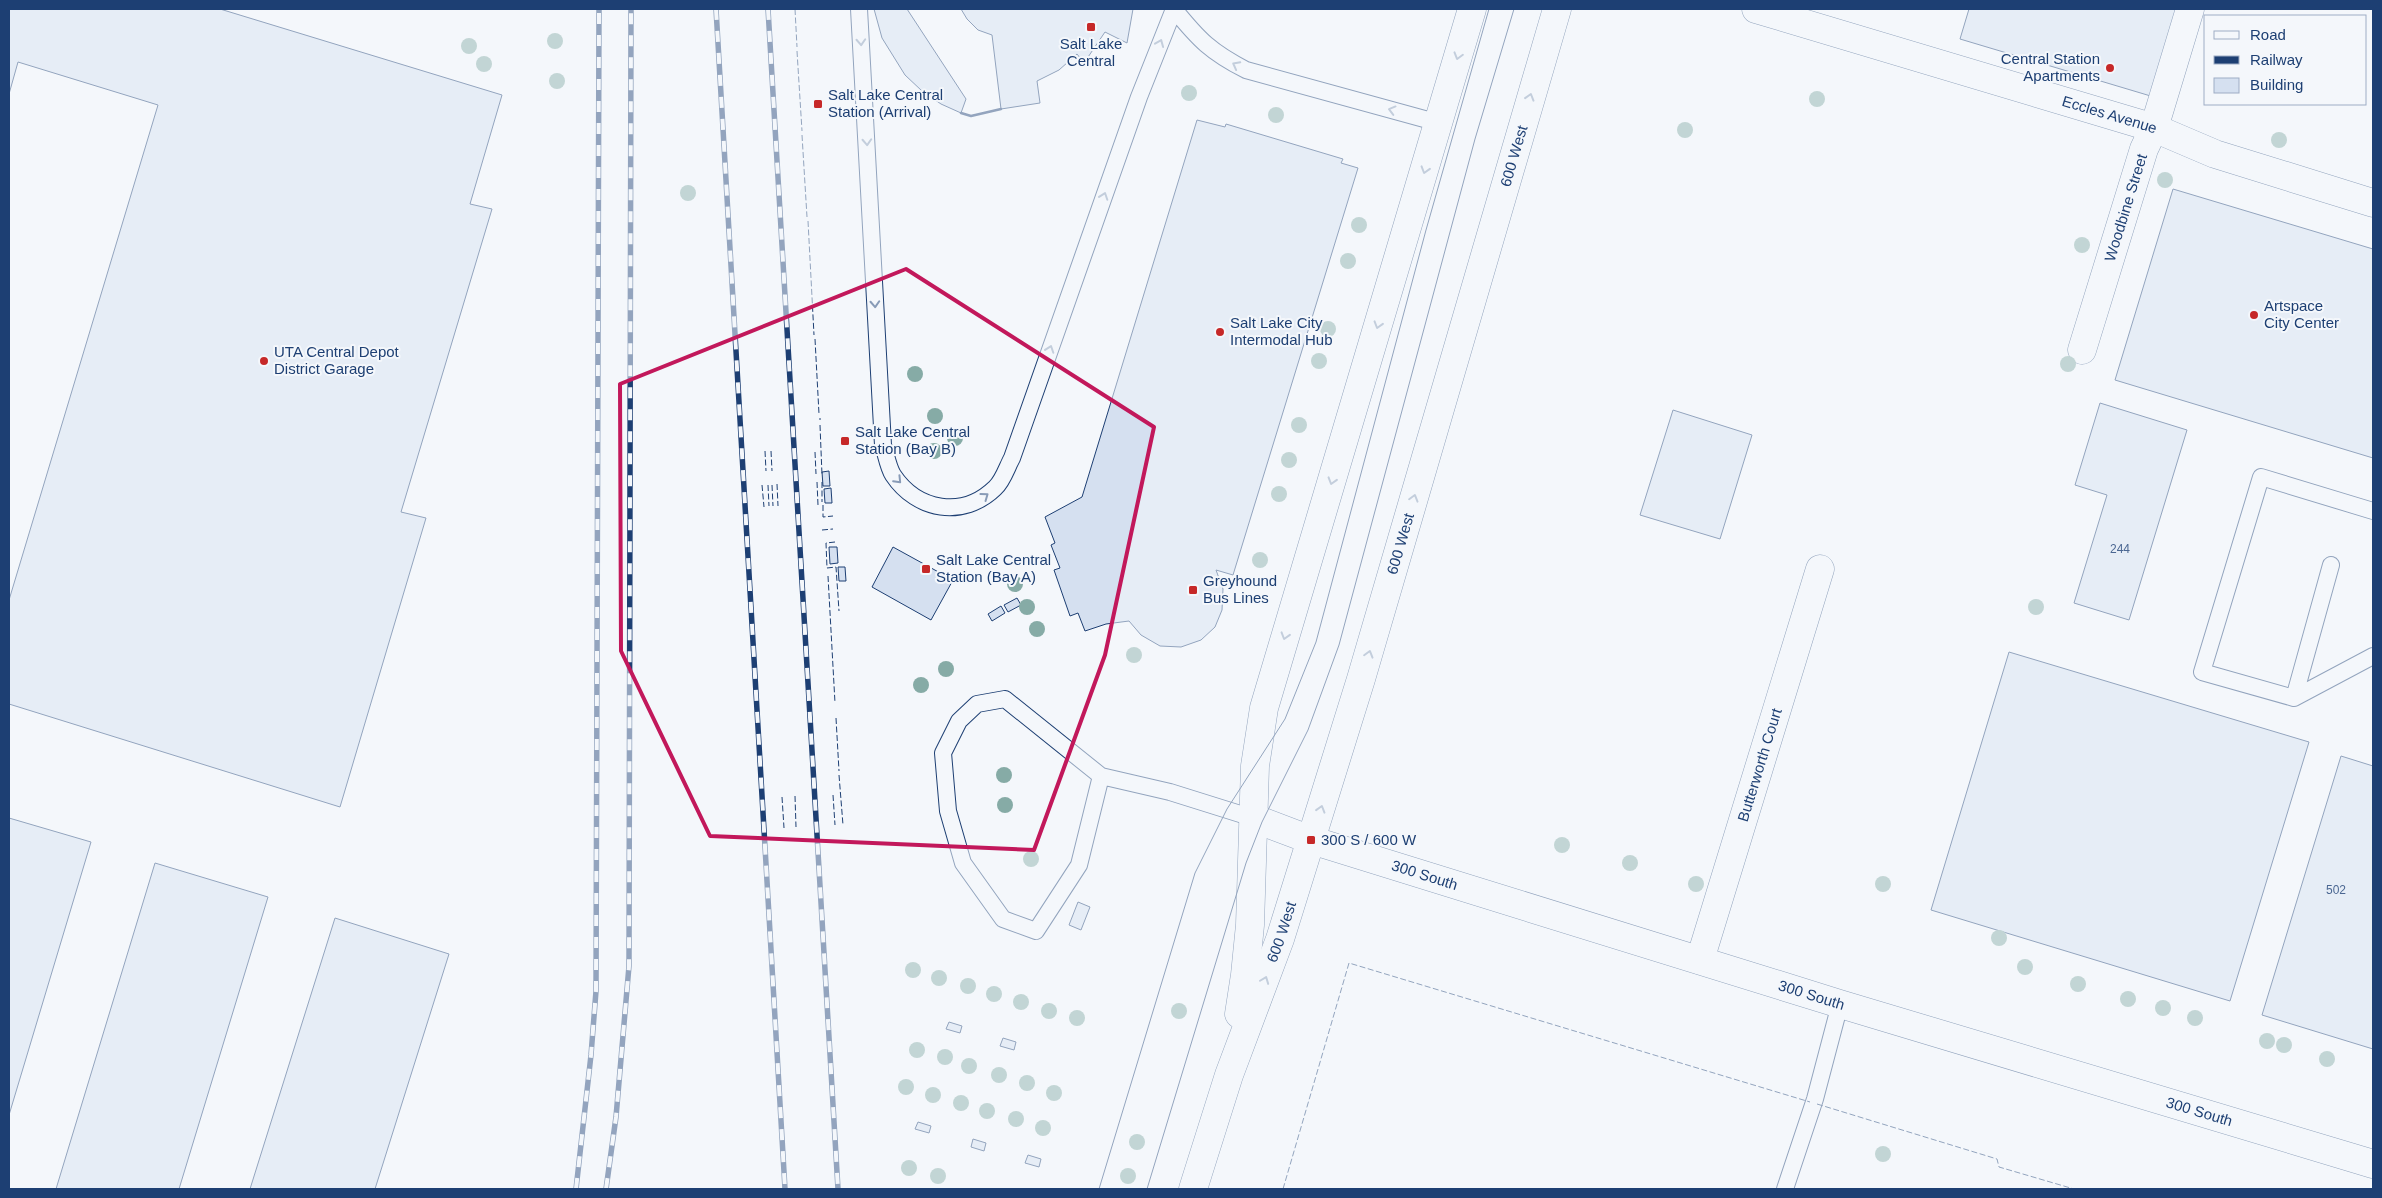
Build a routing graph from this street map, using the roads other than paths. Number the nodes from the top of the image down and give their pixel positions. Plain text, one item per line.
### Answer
1 (859, 9) edge
2 (1174, 9) edge
3 (1472, 9) edge
4 (1557, 9) edge
5 (1756, 9) edge
6 (2190, 9) edge
7 (1439, 123) junction
8 (2154, 128) junction
9 (2373, 203) edge
10 (2082, 350) dead end
11 (2373, 510) edge
12 (2331, 565) dead end
13 (1820, 569) dead end
14 (2373, 656) edge
15 (2294, 698) junction
16 (1101, 776) junction
17 (1253, 818) junction
18 (1311, 840) junction
19 (1700, 960) junction
20 (1840, 1004) junction
21 (1229, 1074) junction
22 (2373, 1164) edge
23 (1193, 1189) edge
24 (1785, 1189) edge

1 -> 2 lane
7 -> 2 lane
3 -> 7 street, 600 West
18 -> 4 street, 600 West
5 - 8 street, Eccles Avenue
6 - 8 street, Woodbine Street
7 -> 17 street, 600 West
8 - 9 street, Eccles Avenue
8 - 10 street, Woodbine Street
11 - 15 lane
12 - 15 lane
13 - 19 street, Butterworth Court
14 - 15 lane
16 - 16 lane
16 - 17 lane
17 - 18 street, 300 South
17 - 21 street, 600 West
18 - 19 street, 300 South
21 -> 18 street, 600 West
19 - 20 street, 300 South
20 - 22 street, 300 South
20 - 24 lane
21 - 23 street, 600 West

